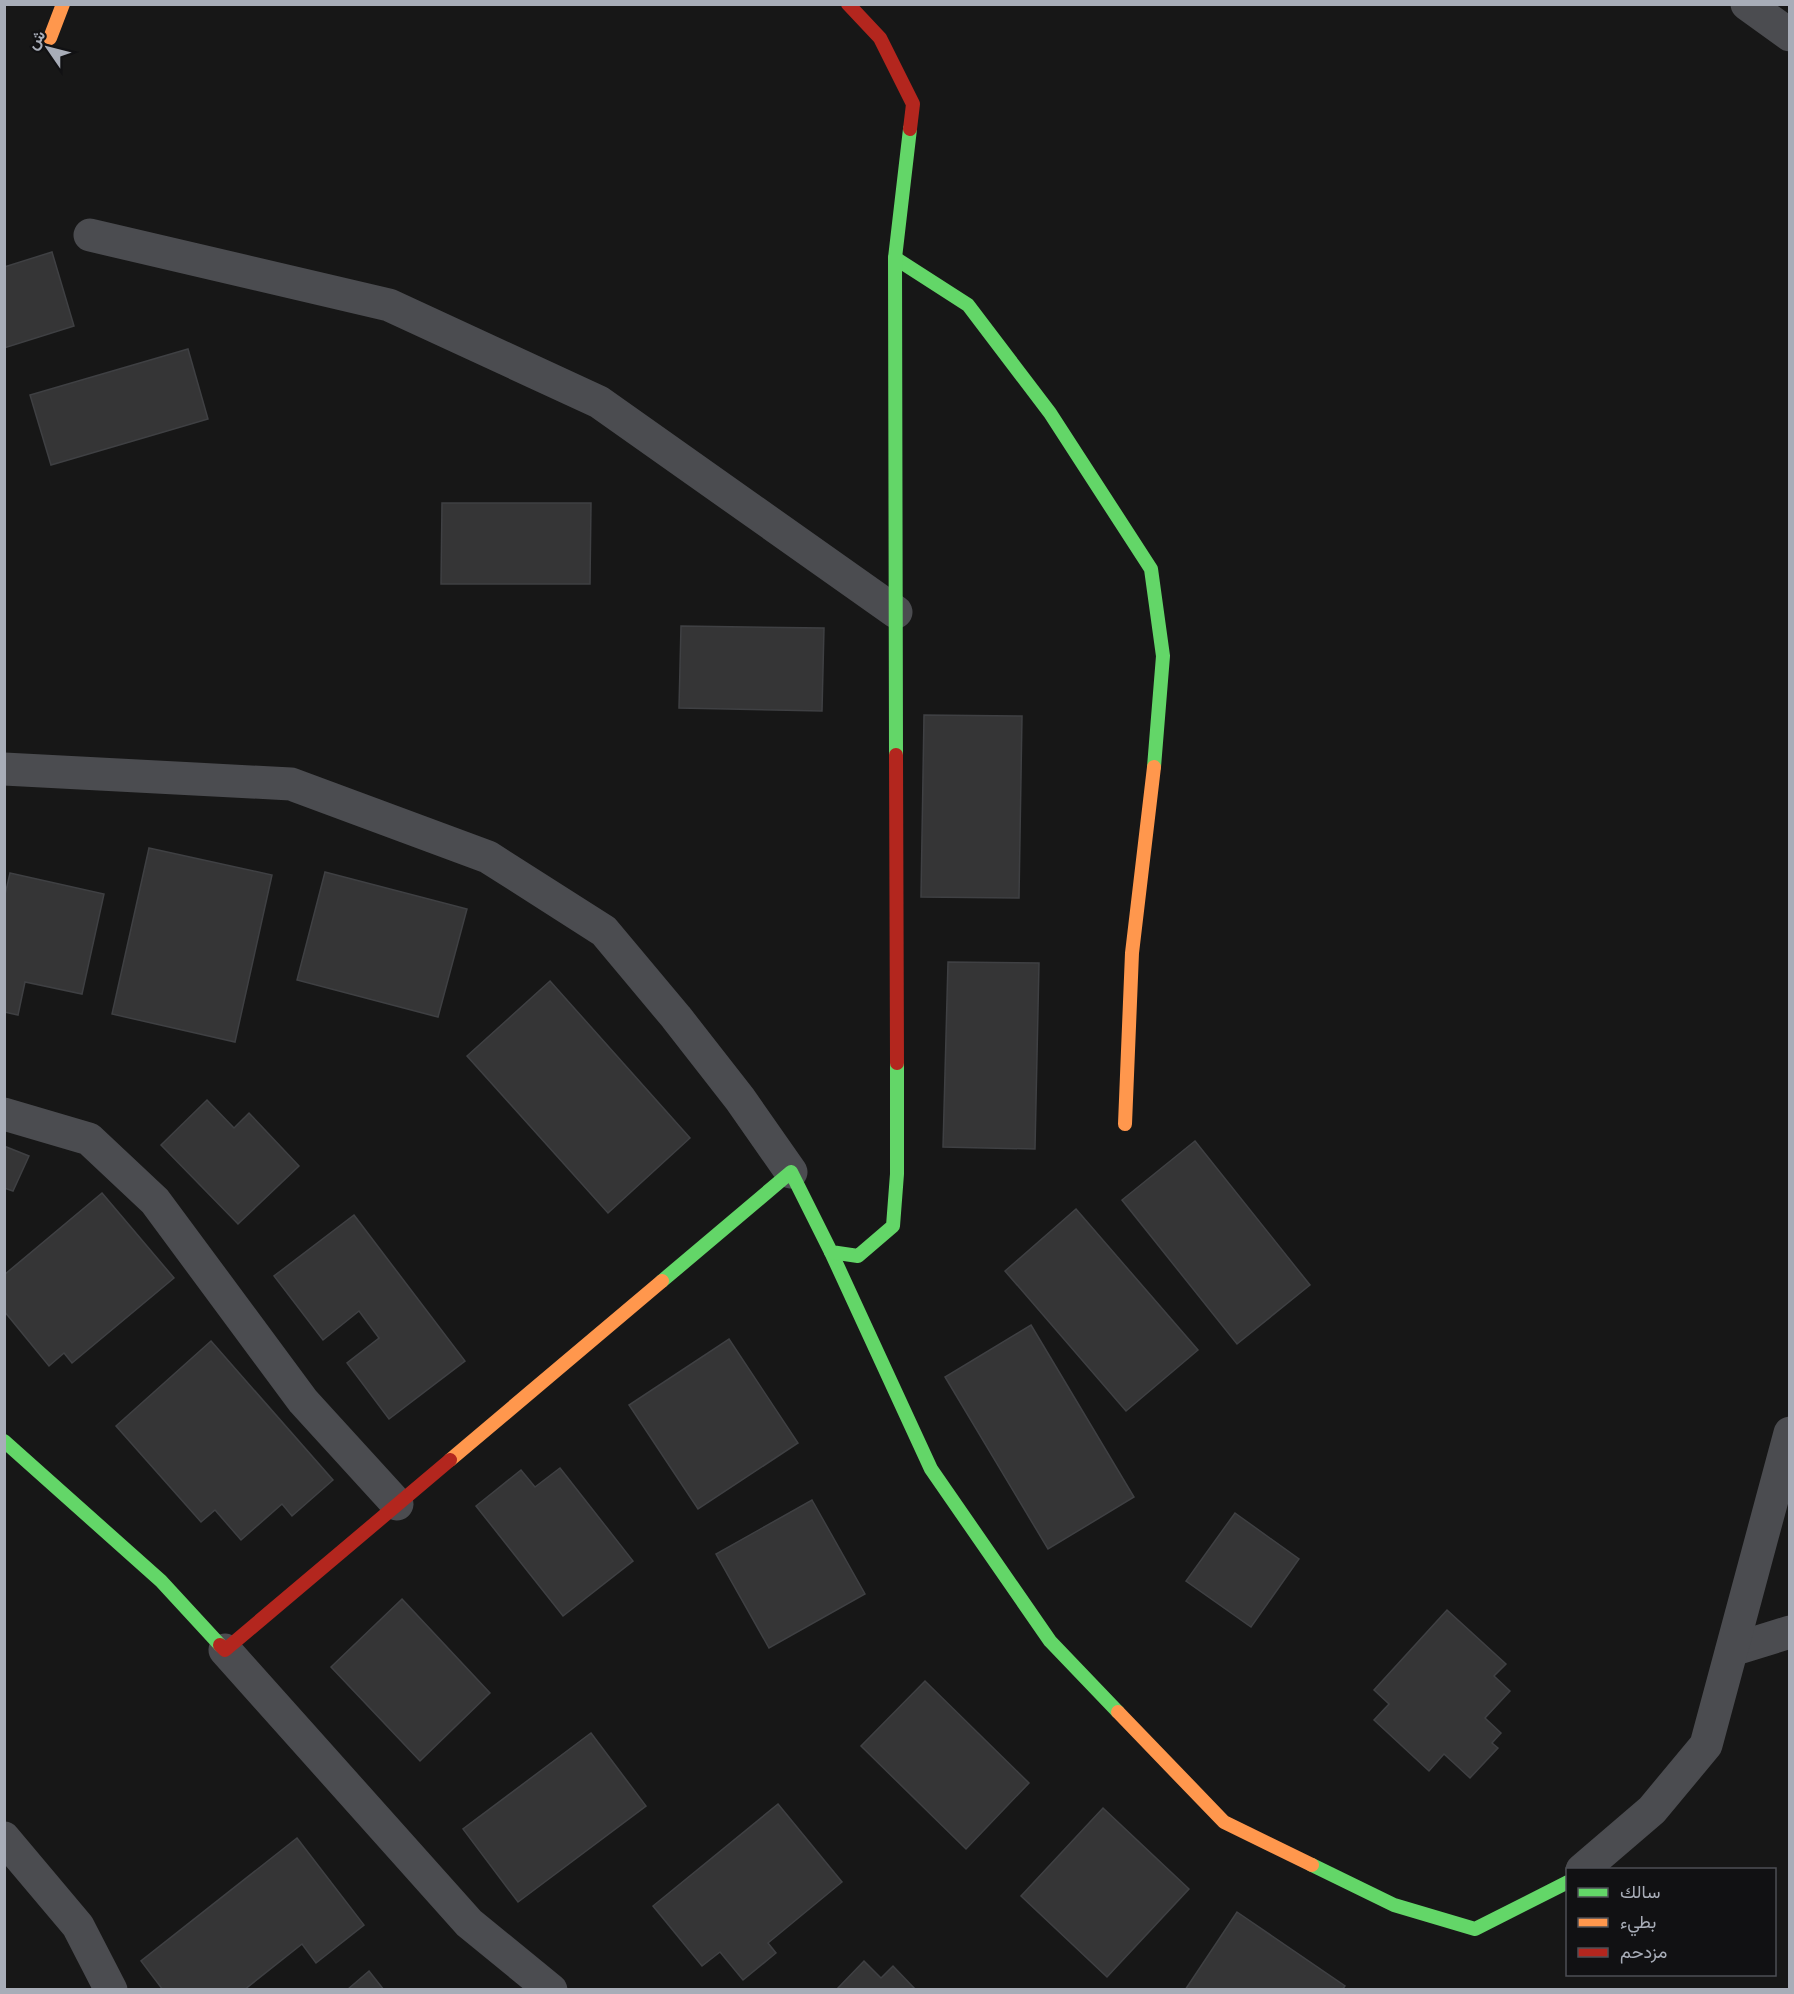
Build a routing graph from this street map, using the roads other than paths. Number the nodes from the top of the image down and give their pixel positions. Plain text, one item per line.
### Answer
1 (63, 4) edge
2 (848, 4) edge
3 (1747, 4) edge
4 (1790, 35) edge
5 (50, 38) dead end
6 (90, 235) dead end
7 (895, 258) junction
8 (896, 612) junction
9 (4, 768) edge
10 (4, 1114) edge
11 (1125, 1124) dead end
12 (791, 1172) junction
13 (831, 1252) junction
14 (1790, 1433) edge
15 (4, 1441) edge
16 (397, 1504) junction
17 (1790, 1632) edge
18 (225, 1650) junction
19 (1732, 1650) junction
20 (4, 1838) edge
21 (1583, 1868) edge
22 (1566, 1883) edge
23 (111, 1989) edge
24 (551, 1989) edge

1 - 5 street
2 - 7 street
3 - 4 street
6 - 8 street
7 - 8 street
7 - 11 street
8 - 13 street
9 - 12 street
10 - 16 street
12 - 13 street
12 - 16 street
13 - 22 street
14 - 19 street
15 - 18 street
16 - 18 street
17 - 19 street
18 - 24 street
19 - 21 street
20 - 23 street

